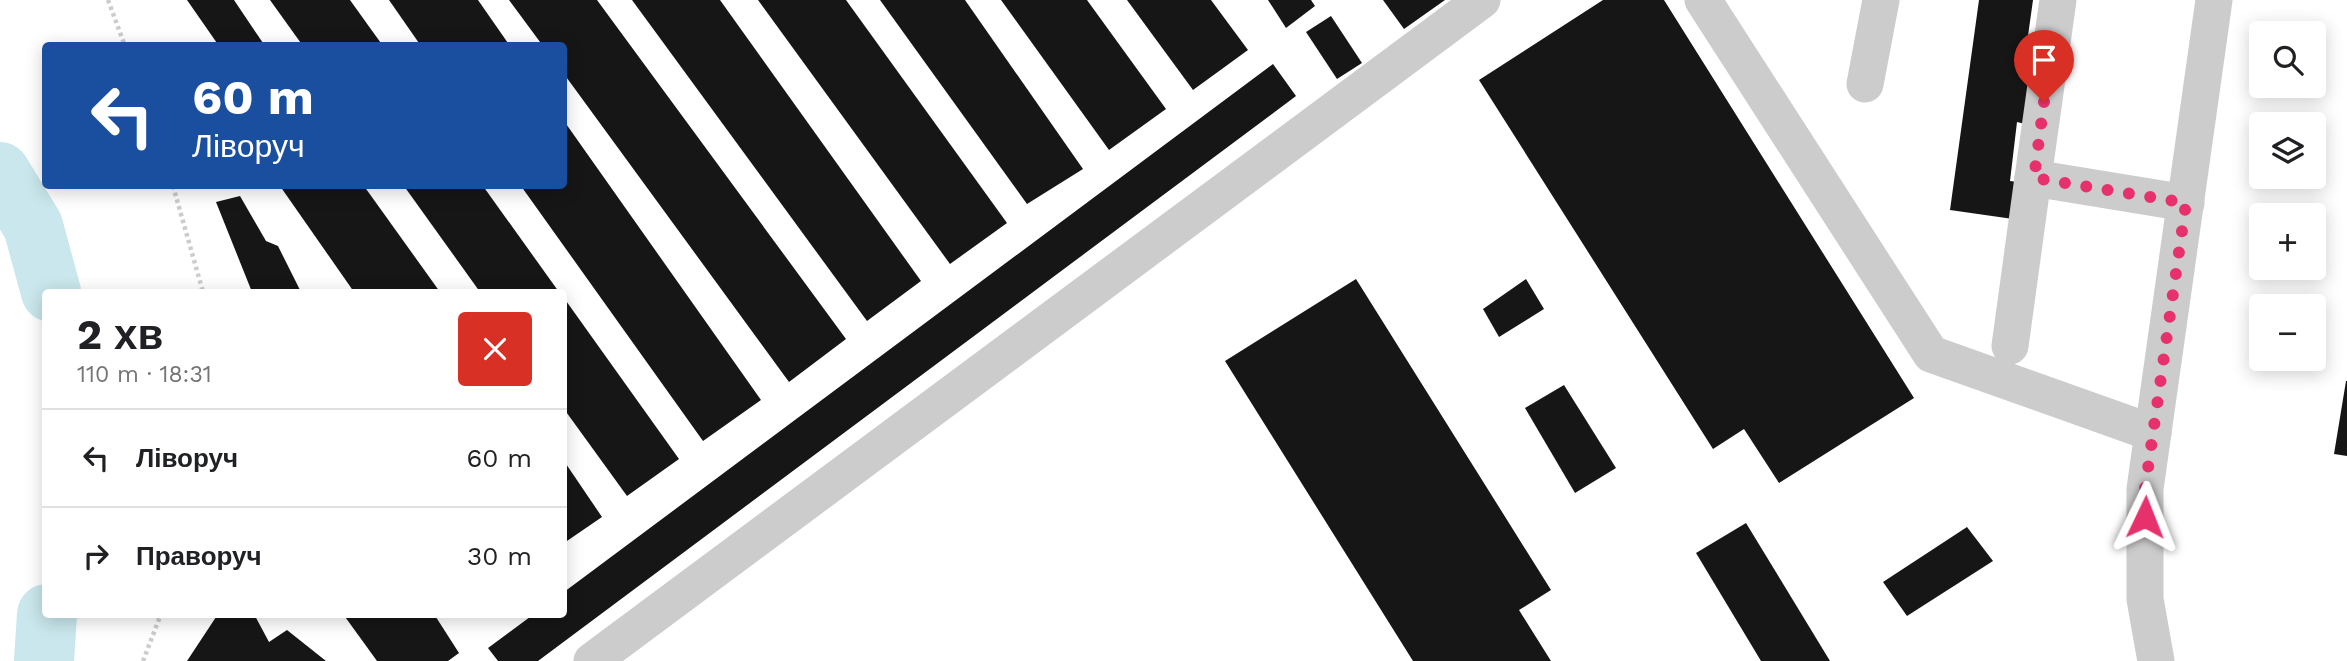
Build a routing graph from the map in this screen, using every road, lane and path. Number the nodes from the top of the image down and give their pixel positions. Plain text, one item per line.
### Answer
1 (108, 0) edge
2 (1482, 0) edge
3 (1703, 0) edge
4 (1881, 0) edge
5 (2058, 0) edge
6 (2214, 0) edge
7 (124, 42) edge
8 (1865, 84) dead end
9 (2034, 178) junction
10 (174, 189) edge
11 (2186, 203) junction
12 (202, 289) edge
13 (2010, 346) dead end
14 (2153, 433) junction
15 (159, 618) edge
16 (143, 661) edge
17 (592, 661) edge
18 (2156, 661) edge

1 - 7 path
2 - 17 street
3 - 14 street
4 - 8 street
5 - 9 street
6 - 11 street
9 - 11 street
9 - 13 street
10 - 12 path
11 - 14 street
14 - 18 street
15 - 16 path

